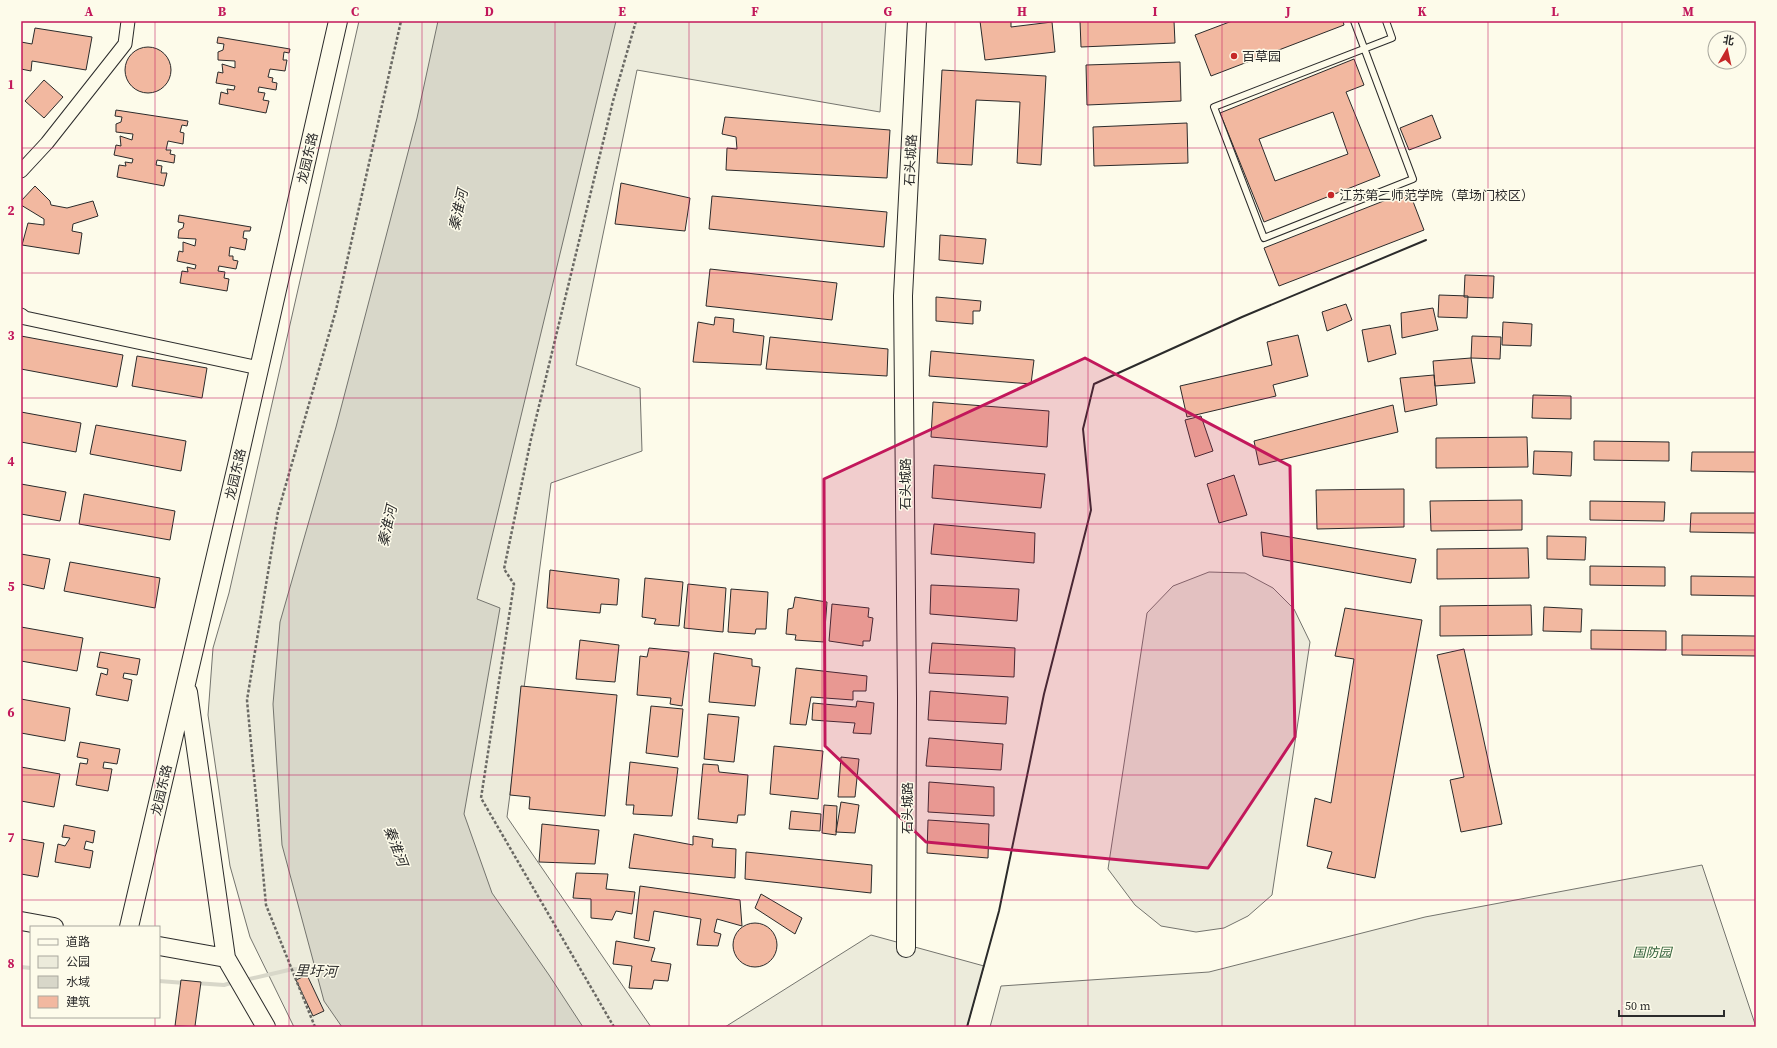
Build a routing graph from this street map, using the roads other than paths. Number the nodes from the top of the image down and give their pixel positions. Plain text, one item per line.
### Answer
1 (128, 21) edge
2 (338, 21) edge
3 (917, 21) edge
4 (1354, 21) edge
5 (1386, 21) edge
6 (1364, 48) junction
7 (21, 171) edge
8 (21, 315) edge
9 (259, 368) junction
10 (186, 681) junction
11 (21, 921) edge
12 (48, 926) edge
13 (129, 926) edge
14 (160, 946) edge
15 (906, 948) dead end
16 (226, 958) junction
17 (266, 1027) edge

1 - 7 street
2 - 9 street, 龙园东路
3 - 15 street, 石头城路
4 - 6 lane
5 - 6 lane
6 - 6 lane
8 - 9 street
9 - 10 street, 龙园东路
10 - 13 street, 龙园东路
10 - 16 street
11 - 12 street
14 - 16 street
16 - 17 street

